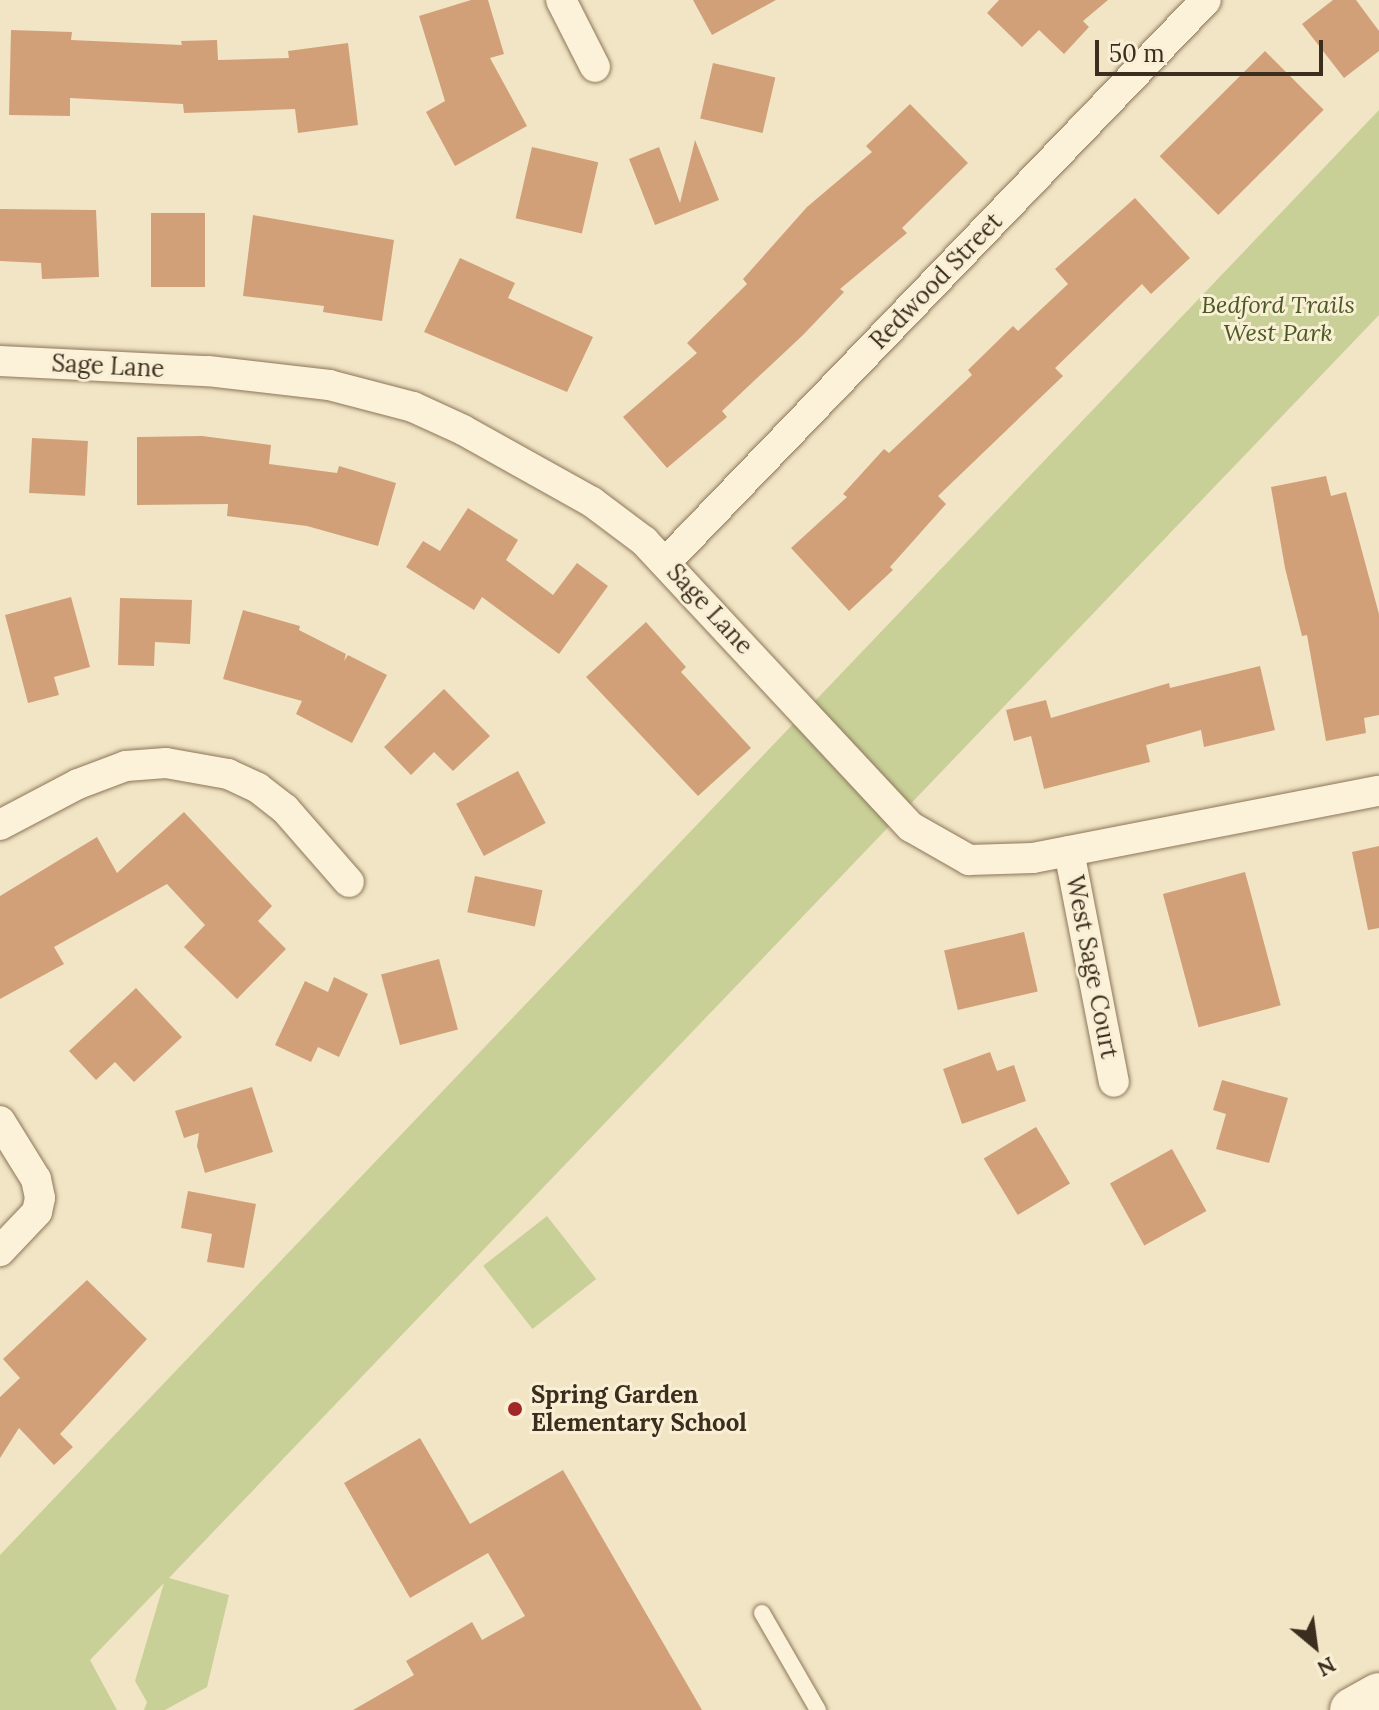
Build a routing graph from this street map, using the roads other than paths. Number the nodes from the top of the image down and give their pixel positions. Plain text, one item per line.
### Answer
1 (561, 0) edge
2 (1206, 0) edge
3 (595, 67) dead end
4 (0, 361) edge
5 (666, 562) junction
6 (1379, 791) edge
7 (0, 825) edge
8 (1069, 851) junction
9 (349, 882) dead end
10 (1114, 1082) dead end
11 (0, 1121) edge
12 (0, 1251) edge
13 (762, 1613) dead end
14 (1379, 1695) edge
15 (818, 1710) edge
16 (1352, 1710) edge

1 - 3 street
2 - 5 street, Redwood Street
4 - 5 street, Sage Lane
5 - 8 street, Sage Lane
6 - 8 street, Sage Lane
7 - 9 street
8 - 10 street, West Sage Court
11 - 12 street
13 - 15 lane
14 - 16 street

